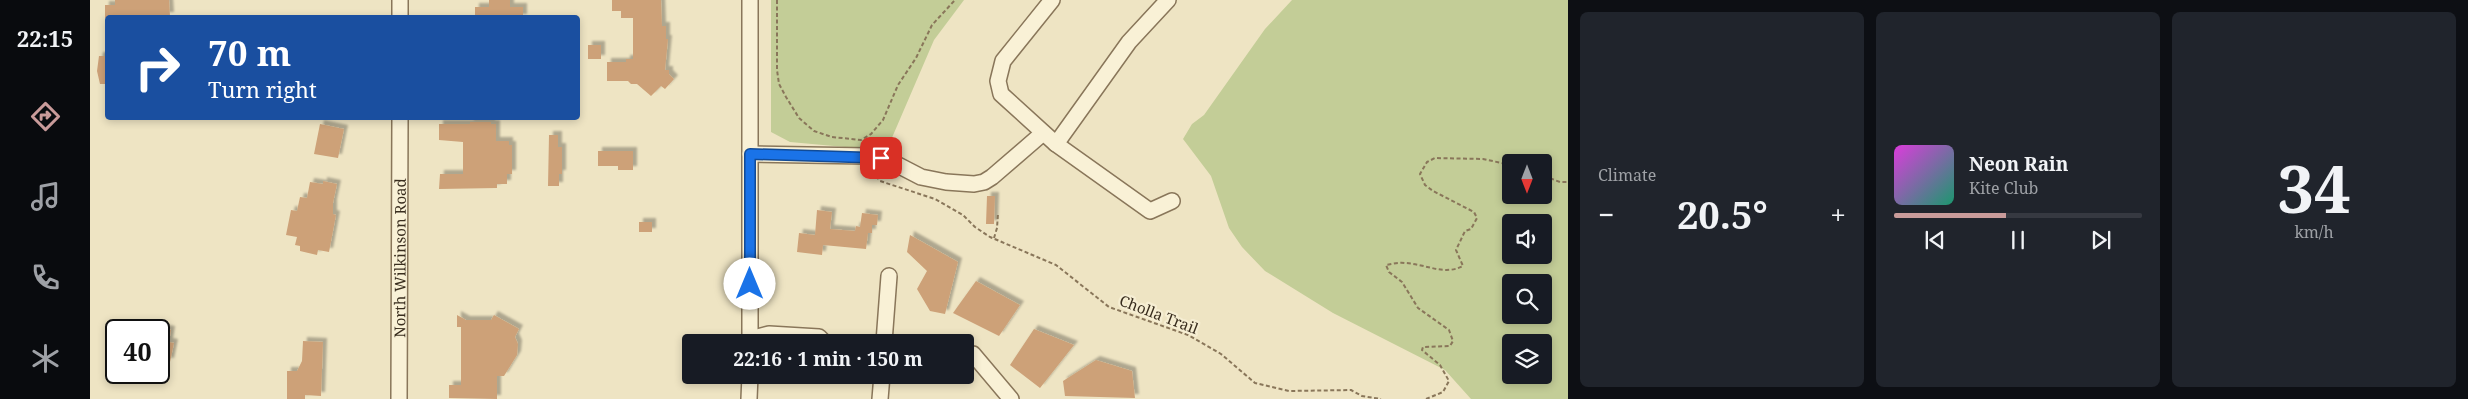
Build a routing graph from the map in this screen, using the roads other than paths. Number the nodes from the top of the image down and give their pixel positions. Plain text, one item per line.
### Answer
1 (400, 0) edge
2 (750, 0) edge
3 (1052, 0) edge
4 (1168, 0) edge
5 (400, 15) edge
6 (400, 120) edge
7 (1043, 132) junction
8 (1056, 144) junction
9 (750, 154) junction
10 (1172, 201) dead end
11 (888, 276) dead end
12 (754, 334) edge
13 (884, 334) edge
14 (974, 355) edge
15 (750, 384) edge
16 (881, 384) edge
17 (398, 399) edge
18 (749, 399) edge
19 (880, 399) edge
20 (1011, 399) edge

1 - 5 street
2 - 9 street
3 - 7 street
4 - 8 street
6 - 17 street, North Wilkinson Road
7 - 8 street
7 - 9 street
8 - 10 street
9 - 12 street
11 - 13 street
14 - 20 street
15 - 18 street
16 - 19 street

